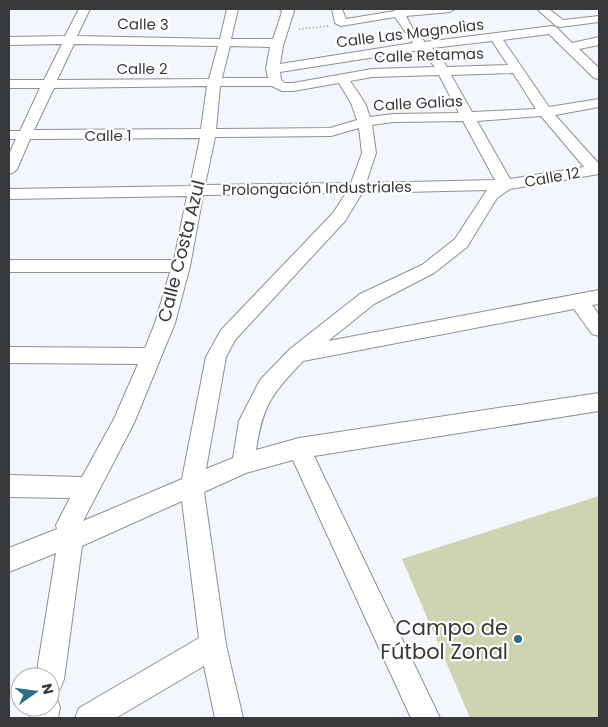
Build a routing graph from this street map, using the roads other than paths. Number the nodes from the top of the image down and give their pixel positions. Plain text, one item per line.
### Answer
1 (84, 9) edge
2 (233, 9) edge
3 (286, 9) edge
4 (337, 9) edge
5 (450, 9) edge
6 (543, 9) edge
7 (400, 11) edge
8 (599, 19) edge
9 (556, 27) junction
10 (279, 37) junction
11 (496, 38) junction
12 (70, 40) junction
13 (9, 41) edge
14 (599, 41) edge
15 (226, 42) junction
16 (420, 46) junction
17 (569, 47) junction
18 (272, 69) junction
19 (517, 69) junction
20 (597, 70) edge
21 (442, 71) junction
22 (342, 78) junction
23 (275, 82) junction
24 (9, 84) edge
25 (50, 84) junction
26 (214, 84) junction
27 (599, 103) edge
28 (545, 112) junction
29 (467, 116) junction
30 (366, 122) junction
31 (208, 134) junction
32 (24, 135) junction
33 (9, 136) edge
34 (9, 169) edge
35 (597, 169) edge
36 (505, 185) junction
37 (357, 187) junction
38 (198, 191) junction
39 (9, 194) edge
40 (9, 266) edge
41 (181, 266) junction
42 (599, 297) edge
43 (579, 300) junction
44 (599, 329) edge
45 (9, 355) edge
46 (297, 355) junction
47 (151, 356) junction
48 (599, 402) edge
49 (299, 448) junction
50 (242, 464) junction
51 (192, 485) junction
52 (9, 486) edge
53 (88, 488) junction
54 (71, 535) junction
55 (9, 560) edge
56 (213, 646) junction
57 (52, 667) edge
58 (89, 718) edge
59 (229, 718) edge
60 (426, 718) edge

1 - 12 street
2 - 15 street, Calle Costa Azul
3 - 10 street
4 - 7 street
5 - 7 street
6 - 9 street
7 - 16 street
8 - 9 street, Calle Las Magnolias
9 - 11 street, Calle Las Magnolias
9 - 17 street
10 - 15 street, Calle 3
10 - 18 street
11 - 16 street, Calle Las Magnolias
11 - 19 street
12 - 13 street, Calle 3
12 - 15 street, Calle 3
12 - 25 street
14 - 17 street
15 - 26 street, Calle Costa Azul
16 - 18 street, Calle Las Magnolias
16 - 21 street
17 - 20 street
18 - 23 street
19 - 21 street, Calle Retamas
19 - 28 street
21 - 22 street, Calle Retamas
21 - 29 street
22 - 23 street, Calle Retamas
22 - 30 street
23 - 26 street, Calle 2
24 - 25 street, Calle 2
25 - 26 street, Calle 2
25 - 32 street
26 - 31 street, Calle Costa Azul
27 - 28 street, Calle Galias
28 - 29 street, Calle Galias
28 - 35 street
29 - 30 street, Calle Galias
29 - 36 street
30 - 31 street, Calle Galias
30 - 37 street
31 - 32 street, Calle 1
31 - 38 street, Calle Costa Azul
32 - 33 street, Calle 1
32 - 34 street
35 - 36 street, Calle 12
36 - 37 street, Prolongación Industriales
36 - 46 street
37 - 38 street, Prolongación Industriales
37 - 51 street
38 - 39 street, Prolongación Industriales
38 - 41 street, Calle Costa Azul
40 - 41 street
41 - 47 street, Calle Costa Azul
42 - 43 street
43 - 44 street
43 - 46 street
45 - 47 street
46 - 50 street
47 - 53 street, Calle Costa Azul
48 - 49 street
49 - 50 street
49 - 60 street
50 - 51 street
51 - 54 street
51 - 56 street
52 - 53 street
53 - 54 street, Calle Costa Azul
54 - 55 street
54 - 57 street, Calle Costa Azul
56 - 58 street
56 - 59 street

